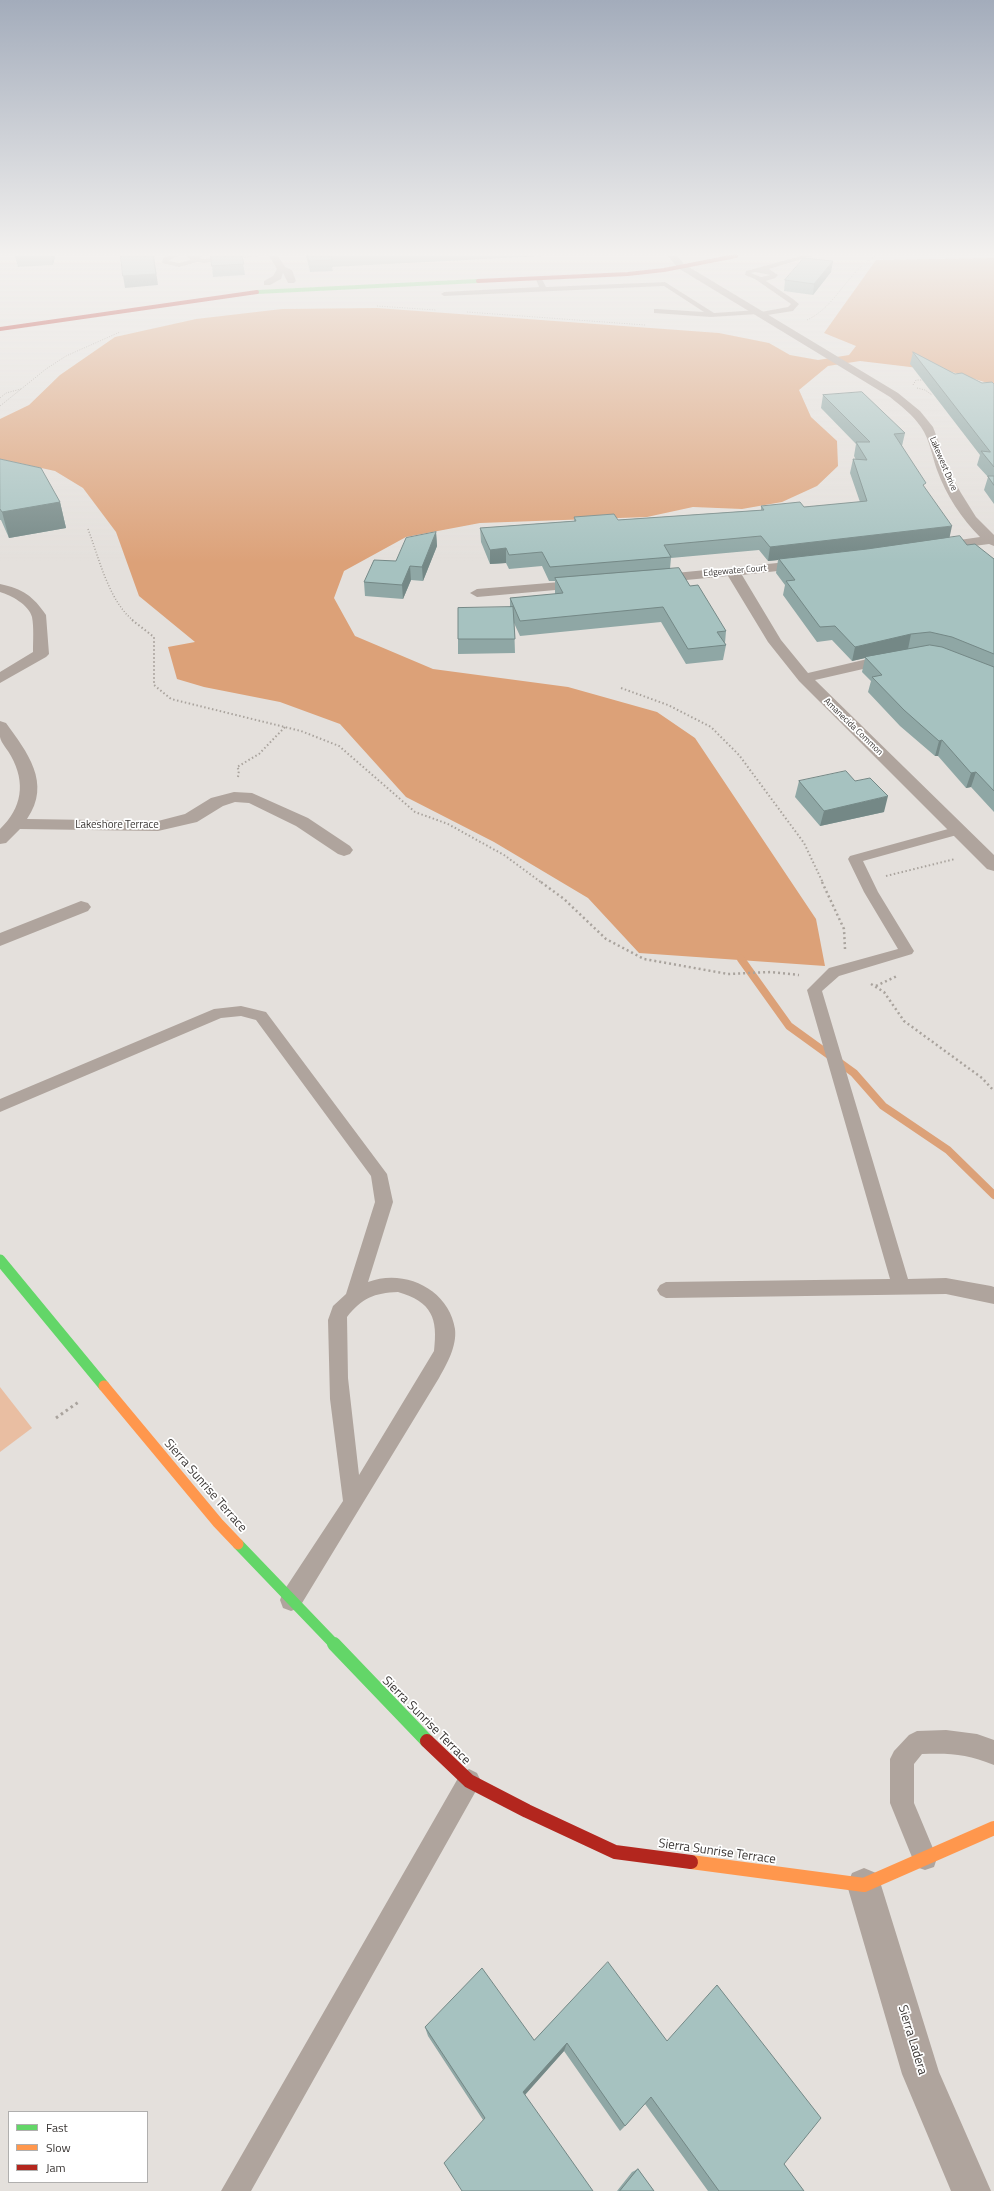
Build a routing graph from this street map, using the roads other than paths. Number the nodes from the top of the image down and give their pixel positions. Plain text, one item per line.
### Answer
1 (835, 358) edge
2 (993, 541) edge
3 (924, 549) edge
4 (818, 563) edge
5 (733, 572) junction
6 (640, 580) edge
7 (601, 583) edge
8 (0, 588) edge
9 (477, 593) dead end
10 (908, 655) edge
11 (0, 678) edge
12 (804, 678) junction
13 (0, 726) edge
14 (15, 824) junction
15 (959, 830) junction
16 (0, 839) edge
17 (344, 850) dead end
18 (994, 865) edge
19 (81, 907) dead end
20 (0, 940) edge
21 (0, 1106) edge
22 (0, 1260) edge
23 (901, 1286) junction
24 (666, 1290) dead end
25 (356, 1294) junction
26 (994, 1296) edge
27 (353, 1502) junction
28 (291, 1600) junction
29 (994, 1753) edge
30 (469, 1782) junction
31 (994, 1828) edge
32 (925, 1858) junction
33 (864, 1885) junction
34 (235, 2191) edge
35 (971, 2191) edge

1 - 2 street, Lakewest Drive
2 - 3 street
4 - 5 street, Edgewater Court
5 - 6 street, Edgewater Court
5 - 12 street, Amanecida Common
7 - 9 street
8 - 11 street
10 - 12 street
12 - 15 street, Amanecida Common
13 - 14 street
14 - 16 street
14 - 17 street, Lakeshore Terrace
15 - 18 street, Amanecida Common
15 - 23 lane
19 - 20 street
21 - 25 lane
22 - 28 main road, Sierra Sunrise Terrace
23 - 24 lane
23 - 26 lane
25 - 27 lane
25 - 27 lane
27 - 28 lane
28 - 30 main road, Sierra Sunrise Terrace
29 - 32 lane
30 - 33 main road, Sierra Sunrise Terrace
30 - 34 lane
31 - 32 main road
32 - 33 main road
33 - 35 street, Sierra Ladera

